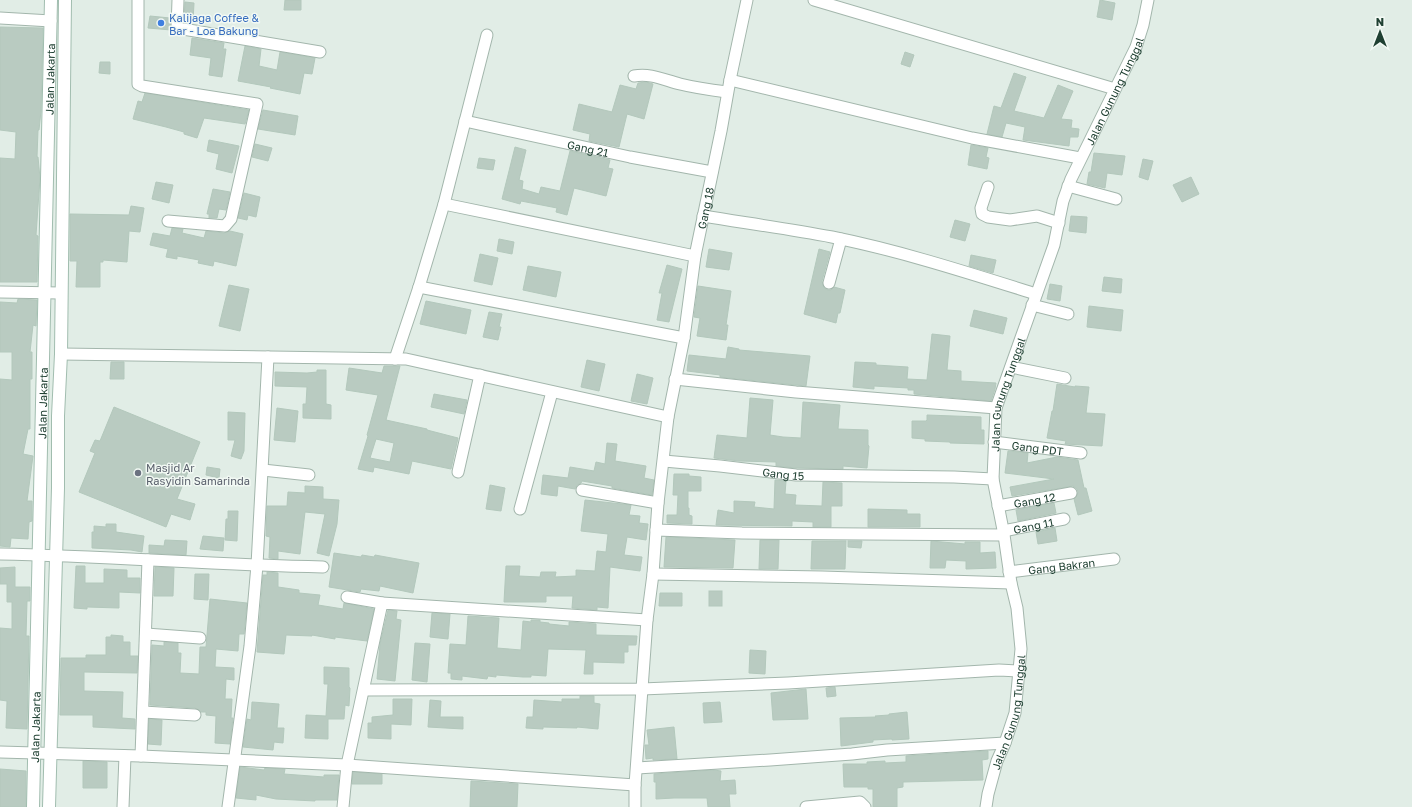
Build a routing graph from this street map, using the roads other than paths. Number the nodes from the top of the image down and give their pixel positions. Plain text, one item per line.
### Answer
1 (52, 0) edge
2 (65, 0) edge
3 (138, 0) edge
4 (178, 0) edge
5 (748, 0) edge
6 (814, 0) edge
7 (1148, 0) edge
8 (0, 18) edge
9 (51, 21) junction
10 (64, 21) junction
11 (488, 35) dead end
12 (320, 52) dead end
13 (634, 76) dead end
14 (730, 80) junction
15 (1115, 89) junction
16 (727, 92) junction
17 (465, 121) junction
18 (1080, 158) junction
19 (712, 172) junction
20 (1068, 186) junction
21 (988, 187) dead end
22 (1116, 199) dead end
23 (444, 204) junction
24 (703, 216) junction
25 (168, 221) dead end
26 (1059, 224) junction
27 (841, 239) junction
28 (695, 256) junction
29 (829, 282) dead end
30 (419, 287) junction
31 (0, 292) edge
32 (45, 293) junction
33 (61, 293) junction
34 (1036, 294) junction
35 (1032, 305) junction
36 (1068, 314) dead end
37 (684, 338) junction
38 (61, 354) junction
39 (268, 357) junction
40 (395, 359) junction
41 (1010, 366) junction
42 (480, 376) junction
43 (1064, 378) dead end
44 (675, 379) junction
45 (552, 392) junction
46 (996, 408) junction
47 (668, 417) junction
48 (994, 442) junction
49 (1081, 453) dead end
50 (664, 461) junction
51 (263, 470) junction
52 (458, 472) dead end
53 (309, 475) dead end
54 (993, 479) junction
55 (582, 490) dead end
56 (1071, 493) dead end
57 (658, 503) junction
58 (998, 506) junction
59 (520, 509) dead end
60 (1064, 519) dead end
61 (656, 530) junction
62 (1003, 533) junction
63 (0, 554) edge
64 (39, 555) junction
65 (56, 555) junction
66 (1114, 559) dead end
67 (148, 560) junction
68 (257, 566) junction
69 (323, 567) dead end
70 (652, 574) junction
71 (1010, 578) junction
72 (347, 597) dead end
73 (382, 603) junction
74 (647, 620) junction
75 (146, 634) junction
76 (200, 638) dead end
77 (1019, 671) junction
78 (642, 689) junction
79 (364, 690) junction
80 (143, 712) junction
81 (196, 715) dead end
82 (1005, 743) junction
83 (0, 752) edge
84 (34, 753) junction
85 (51, 753) junction
86 (125, 756) junction
87 (141, 756) junction
88 (234, 761) junction
89 (347, 765) junction
90 (637, 768) junction
91 (635, 785) junction
92 (33, 807) edge
93 (49, 807) edge
94 (123, 807) edge
95 (228, 807) edge
96 (343, 807) edge
97 (635, 807) edge
98 (806, 807) edge
99 (865, 807) edge
100 (986, 807) edge

1 - 9 main road, Jalan Jakarta
2 - 10 main road, Jalan Jakarta
3 - 25 street
4 - 12 street
5 - 14 street, Gang 18
6 - 15 street
7 - 15 street, Jalan Gunung Tunggal
8 - 9 street
9 - 10 main road
9 - 32 main road, Jalan Jakarta
10 - 33 main road, Jalan Jakarta
11 - 17 street
13 - 16 street
14 - 16 street, Gang 18
14 - 18 street
15 - 18 street, Jalan Gunung Tunggal
16 - 19 street, Gang 18
17 - 19 street, Gang 21
17 - 23 street
18 - 20 street, Jalan Gunung Tunggal
19 - 24 street, Gang 18
20 - 22 street
20 - 26 street, Jalan Gunung Tunggal
21 - 26 street
23 - 28 street
23 - 30 street
24 - 27 street
24 - 28 street, Gang 18
26 - 34 street, Jalan Gunung Tunggal
27 - 29 street
27 - 34 street
28 - 37 street, Gang 18
30 - 37 street
30 - 40 street
31 - 32 street
32 - 33 street
32 - 64 main road, Jalan Jakarta
33 - 38 main road, Jalan Jakarta
34 - 35 street, Jalan Gunung Tunggal
35 - 36 street
35 - 41 street, Jalan Gunung Tunggal
37 - 44 street, Gang 18
38 - 39 street
38 - 65 main road, Jalan Jakarta
39 - 40 street
39 - 51 street
40 - 42 street
41 - 43 street
41 - 46 street, Jalan Gunung Tunggal
42 - 45 street
42 - 52 street
44 - 46 street
44 - 47 street, Gang 18
45 - 47 street
45 - 59 street
46 - 48 street, Jalan Gunung Tunggal
47 - 50 street, Gang 18
48 - 49 street, Gang PDT
48 - 54 street, Jalan Gunung Tunggal
50 - 54 street, Gang 15
50 - 57 street, Gang 18
51 - 53 street
51 - 68 street
54 - 58 street, Jalan Gunung Tunggal
55 - 57 street
56 - 58 street, Gang 12
57 - 61 street, Gang 18
58 - 62 street, Jalan Gunung Tunggal
60 - 62 street, Gang 11
61 - 62 street, Gang 11
61 - 70 street, Gang 18
62 - 71 street, Jalan Gunung Tunggal
63 - 64 street
64 - 65 street
64 - 84 main road, Jalan Jakarta
65 - 67 street
65 - 85 main road, Jalan Jakarta
66 - 71 street, Gang Bakran
67 - 68 street
67 - 75 street
68 - 69 street
68 - 88 street
70 - 71 street, Gang Bakran
70 - 74 street, Gang 18
71 - 77 street, Jalan Gunung Tunggal
72 - 73 street
73 - 74 street
73 - 79 street
74 - 78 street, Gang 18
75 - 76 street
75 - 80 street
77 - 78 street
77 - 82 street, Jalan Gunung Tunggal
78 - 79 street
78 - 90 street, Gang 18
79 - 89 street
80 - 81 street
80 - 87 street
82 - 90 street
82 - 100 street, Jalan Gunung Tunggal
83 - 84 street
84 - 85 street
84 - 92 main road, Jalan Jakarta
85 - 86 street
85 - 93 main road, Jalan Jakarta
86 - 87 street
86 - 94 street
87 - 88 street
88 - 89 street
88 - 95 street
89 - 91 street
89 - 96 street
90 - 91 street, Gang 18
91 - 97 street, Gang 18
98 - 99 street

